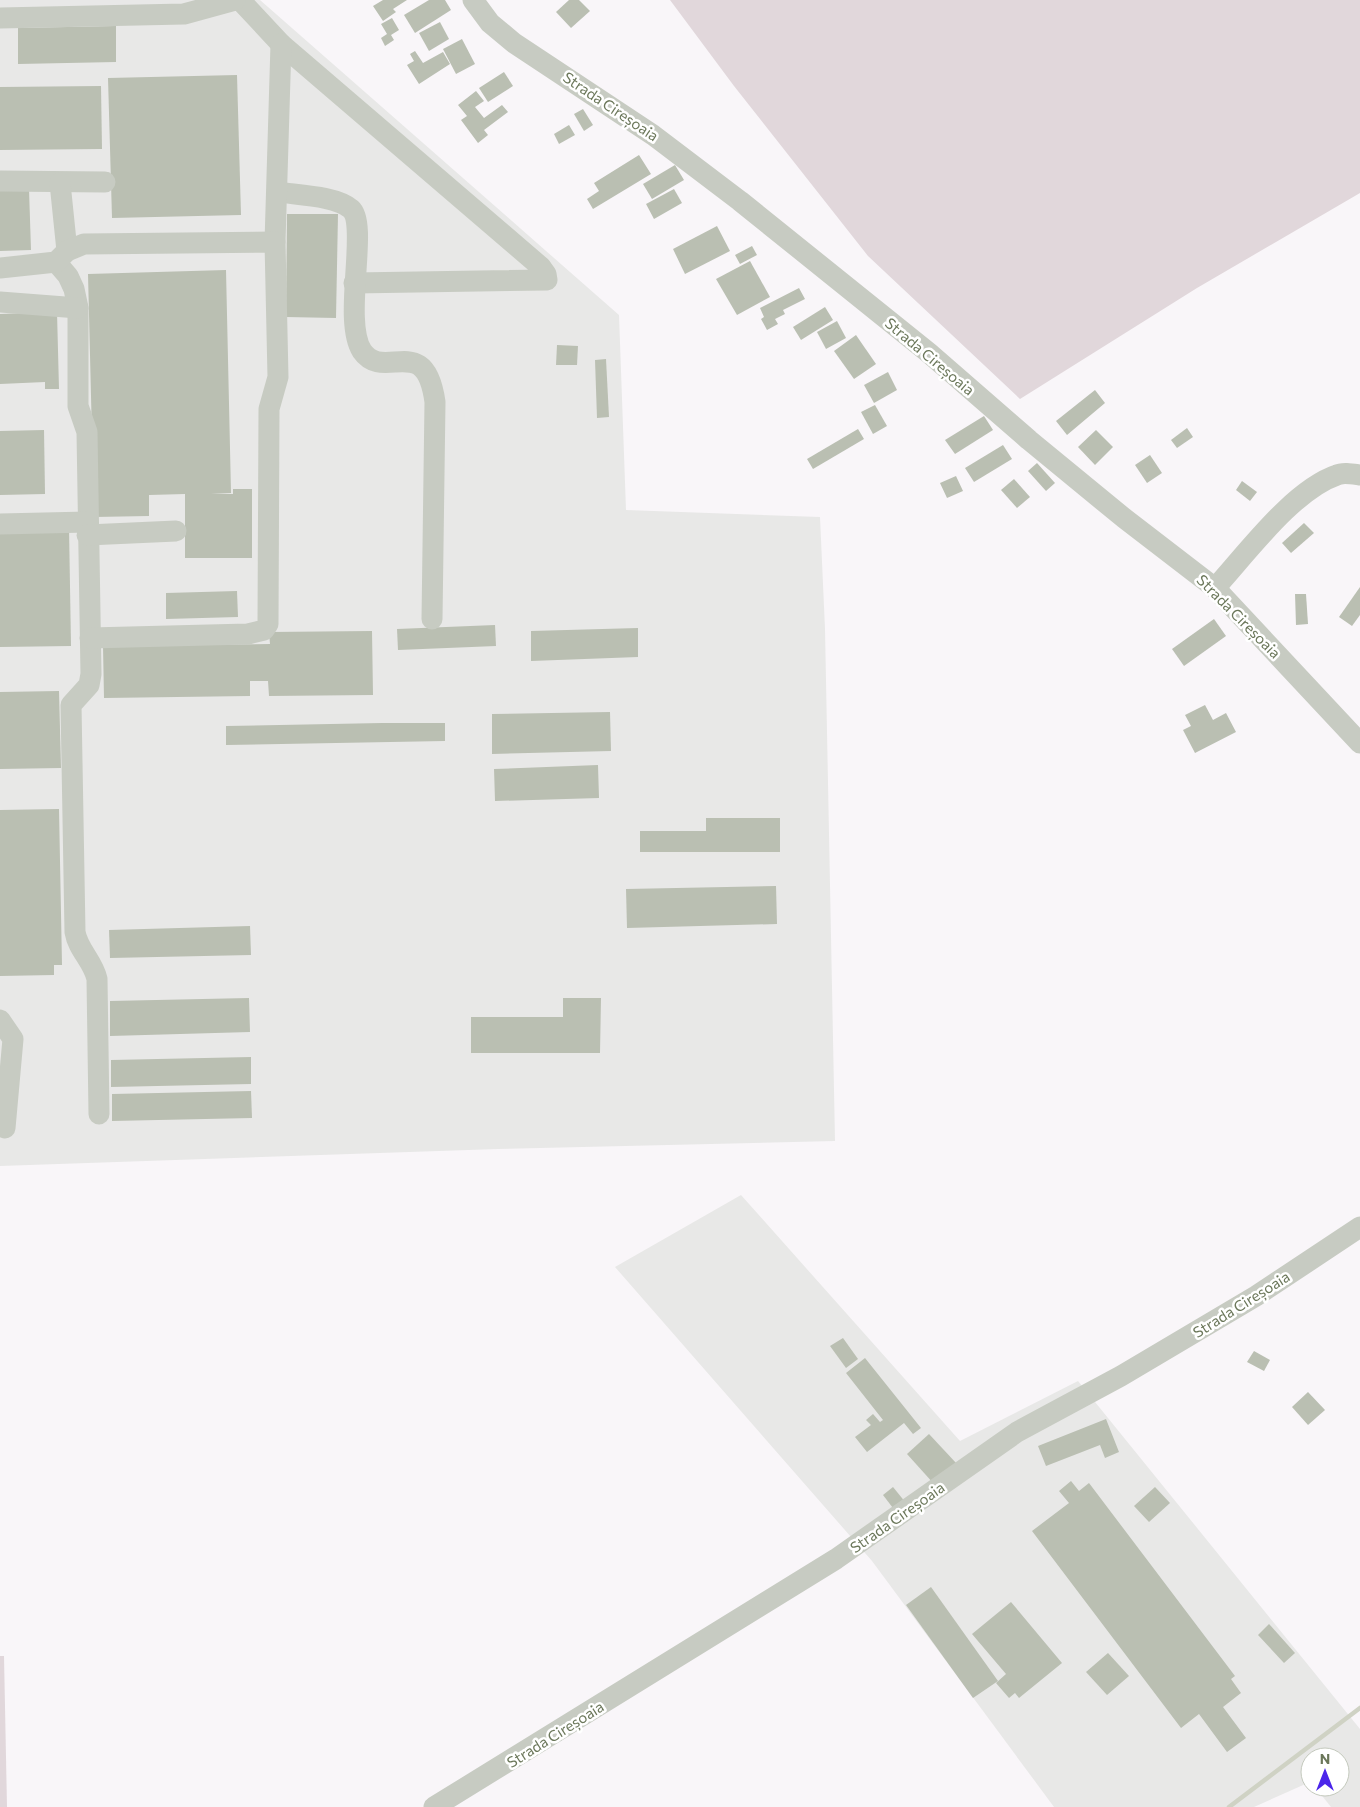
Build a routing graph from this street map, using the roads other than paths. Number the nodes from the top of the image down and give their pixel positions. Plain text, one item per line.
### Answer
1 (235, 0) edge
2 (240, 0) edge
3 (472, 0) edge
4 (0, 18) edge
5 (281, 44) junction
6 (0, 181) edge
7 (105, 182) dead end
8 (60, 183) junction
9 (278, 192) junction
10 (275, 242) junction
11 (62, 257) junction
12 (0, 268) edge
13 (354, 283) junction
14 (0, 302) edge
15 (78, 308) junction
16 (1360, 475) edge
17 (0, 524) edge
18 (88, 529) junction
19 (176, 531) dead end
20 (1215, 588) junction
21 (432, 620) dead end
22 (90, 638) junction
23 (1360, 743) edge
24 (0, 1020) edge
25 (99, 1114) dead end
26 (5, 1128) dead end
27 (1360, 1227) edge
28 (434, 1807) edge

1 - 4 street
2 - 5 street
3 - 20 street, Strada Cireșoaia
5 - 9 street
5 - 13 street
6 - 8 street
7 - 8 street
8 - 11 street
9 - 10 street
9 - 13 street
10 - 11 street
10 - 22 street
11 - 12 street
11 - 15 street
13 - 21 street
14 - 15 street
15 - 18 street
16 - 20 street
17 - 18 street
18 - 19 street
18 - 22 street
20 - 23 street, Strada Cireșoaia
22 - 25 street
24 - 26 street
27 - 28 street, Strada Cireșoaia

